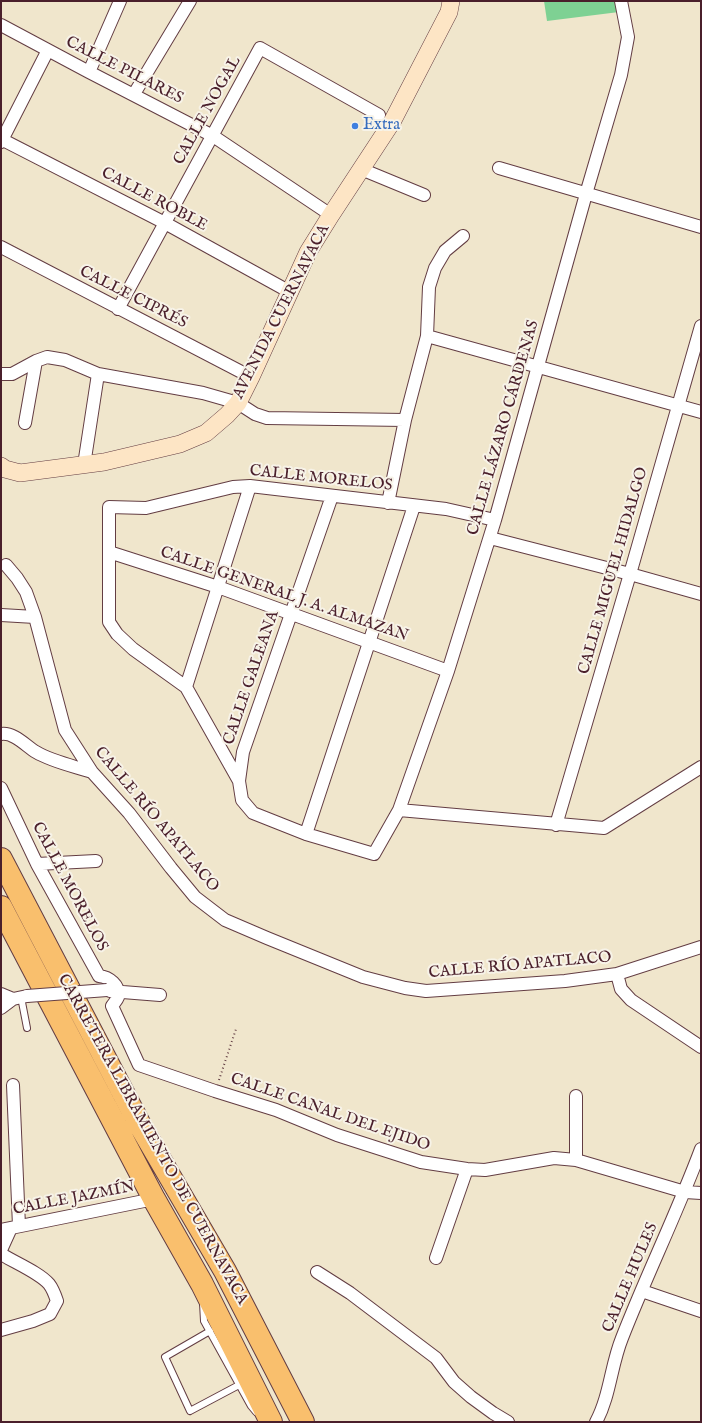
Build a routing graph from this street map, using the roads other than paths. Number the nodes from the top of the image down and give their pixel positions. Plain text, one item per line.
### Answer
1 (120, 1) edge
2 (190, 1) edge
3 (451, 1) edge
4 (621, 1) edge
5 (1, 24) edge
6 (48, 50) junction
7 (89, 72) junction
8 (134, 94) junction
9 (379, 115) dead end
10 (213, 136) junction
11 (1, 140) edge
12 (499, 168) dead end
13 (361, 169) junction
14 (586, 194) junction
15 (424, 195) dead end
16 (331, 215) junction
17 (165, 223) junction
18 (701, 227) edge
19 (463, 236) dead end
20 (1, 247) edge
21 (290, 292) junction
22 (118, 309) junction
23 (701, 326) edge
24 (427, 336) junction
25 (36, 361) junction
26 (538, 366) junction
27 (1, 374) edge
28 (98, 374) junction
29 (251, 377) junction
30 (238, 403) junction
31 (679, 406) junction
32 (701, 412) edge
33 (405, 420) junction
34 (25, 423) dead end
35 (84, 465) junction
36 (1, 466) edge
37 (250, 486) junction
38 (332, 496) junction
39 (388, 503) junction
40 (414, 506) junction
41 (495, 520) junction
42 (490, 538) junction
43 (109, 552) junction
44 (6, 566) dead end
45 (630, 574) junction
46 (218, 587) junction
47 (701, 594) edge
48 (291, 613) junction
49 (1, 615) edge
50 (35, 617) junction
51 (370, 642) junction
52 (448, 670) junction
53 (186, 687) junction
54 (3, 734) edge
55 (701, 767) edge
56 (92, 772) junction
57 (239, 781) junction
58 (1, 788) edge
59 (398, 810) junction
60 (556, 825) junction
61 (306, 834) junction
62 (1, 859) edge
63 (96, 861) dead end
64 (37, 864) junction
65 (1, 907) edge
66 (701, 947) edge
67 (617, 974) junction
68 (113, 991) junction
69 (1, 994) edge
70 (160, 995) dead end
71 (20, 997) junction
72 (1, 1008) edge
73 (26, 1028) dead end
74 (701, 1047) edge
75 (13, 1085) dead end
76 (576, 1096) dead end
77 (701, 1150) edge
78 (576, 1160) junction
79 (467, 1169) junction
80 (685, 1192) junction
81 (701, 1193) edge
82 (154, 1199) junction
83 (10, 1228) edge
84 (1, 1250) edge
85 (1, 1254) edge
86 (436, 1258) dead end
87 (317, 1272) dead end
88 (202, 1284) junction
89 (642, 1291) junction
90 (701, 1311) edge
91 (1, 1330) edge
92 (210, 1331) junction
93 (239, 1385) junction
94 (266, 1422) edge
95 (271, 1422) edge
96 (303, 1422) edge
97 (508, 1422) edge
98 (596, 1422) edge

1 - 7 street
2 - 8 street
3 - 13 main road, AVENIDA CUERNAVACA
4 - 14 street, CALLE LÁZARO CÁRDENAS
5 - 6 street, CALLE PILARES
6 - 7 street, CALLE PILARES
6 - 11 street
7 - 8 street, CALLE PILARES
8 - 10 street, CALLE PILARES
9 - 10 street, CALLE NOGAL
10 - 16 street, CALLE PILARES
10 - 17 street, CALLE NOGAL
11 - 17 street, CALLE ROBLE
12 - 14 street
13 - 15 street
13 - 16 main road, AVENIDA CUERNAVACA
14 - 18 street
14 - 26 street, CALLE LÁZARO CÁRDENAS
16 - 21 main road, AVENIDA CUERNAVACA
17 - 21 street, CALLE ROBLE
17 - 22 street, CALLE NOGAL
19 - 24 street
20 - 22 street, CALLE CIPRÉS
21 - 29 main road, AVENIDA CUERNAVACA
22 - 29 street, CALLE CIPRÉS
23 - 31 street, CALLE MIGUEL HIDALGO
24 - 26 street
24 - 33 street
25 - 27 street
25 - 28 street
25 - 34 street
26 - 31 street
26 - 41 street, CALLE LÁZARO CÁRDENAS
28 - 30 street
28 - 35 street
29 - 30 main road, AVENIDA CUERNAVACA
30 - 33 street
30 - 35 main road, AVENIDA CUERNAVACA
31 - 32 street
31 - 45 street, CALLE MIGUEL HIDALGO
33 - 39 street
35 - 36 main road, AVENIDA CUERNAVACA
37 - 38 street, CALLE MORELOS
37 - 43 street, CALLE MORELOS
37 - 46 street
38 - 39 street, CALLE MORELOS
38 - 48 street, CALLE GALEANA
39 - 40 street, CALLE MORELOS
40 - 41 street, CALLE MORELOS
40 - 51 street
41 - 42 street, CALLE LÁZARO CÁRDENAS
42 - 45 street
42 - 52 street, CALLE LÁZARO CÁRDENAS
43 - 46 street, CALLE GENERAL J. A. ALMAZAN
43 - 53 street, CALLE MORELOS
44 - 50 street, CALLE RÍO APATLACO
45 - 47 street
45 - 60 street, CALLE MIGUEL HIDALGO
46 - 48 street, CALLE GENERAL J. A. ALMAZAN
46 - 53 street
48 - 51 street, CALLE GENERAL J. A. ALMAZAN
48 - 57 street, CALLE GALEANA
49 - 50 street
50 - 56 street, CALLE RÍO APATLACO
51 - 52 street, CALLE GENERAL J. A. ALMAZAN
51 - 61 street
52 - 59 street, CALLE LÁZARO CÁRDENAS
53 - 57 street, CALLE MORELOS
54 - 56 street
55 - 60 street
56 - 67 street, CALLE RÍO APATLACO
57 - 61 street
58 - 64 street, CALLE MORELOS
59 - 60 street
59 - 61 street, CALLE LÁZARO CÁRDENAS
62 - 96 highway, CARRETERA LIBRAMIENTO DE CUERNAVACA
63 - 64 street
64 - 68 street, CALLE MORELOS
65 - 82 highway, CARRETERA LIBRAMIENTO DE CUERNAVACA
66 - 67 street, CALLE RÍO APATLACO
67 - 74 street
68 - 70 street
68 - 71 street, bridge
68 - 79 street, CALLE CANAL DEL EJIDO
69 - 71 street
71 - 72 street
71 - 73 lane
75 - 83 street
76 - 78 street
77 - 80 street, CALLE HULES
78 - 79 street, CALLE CANAL DEL EJIDO
78 - 80 street, CALLE CANAL DEL EJIDO
79 - 86 street
80 - 81 street, CALLE CANAL DEL EJIDO
80 - 89 street, CALLE HULES
82 - 83 street, CALLE JAZMÍN
82 - 88 highway, CARRETERA LIBRAMIENTO DE CUERNAVACA
83 - 84 street
85 - 91 street
87 - 97 street
88 - 92 lane
88 - 95 highway, CARRETERA LIBRAMIENTO DE CUERNAVACA
89 - 90 street
89 - 98 street, CALLE HULES
92 - 93 lane
92 - 93 lane
93 - 94 lane

